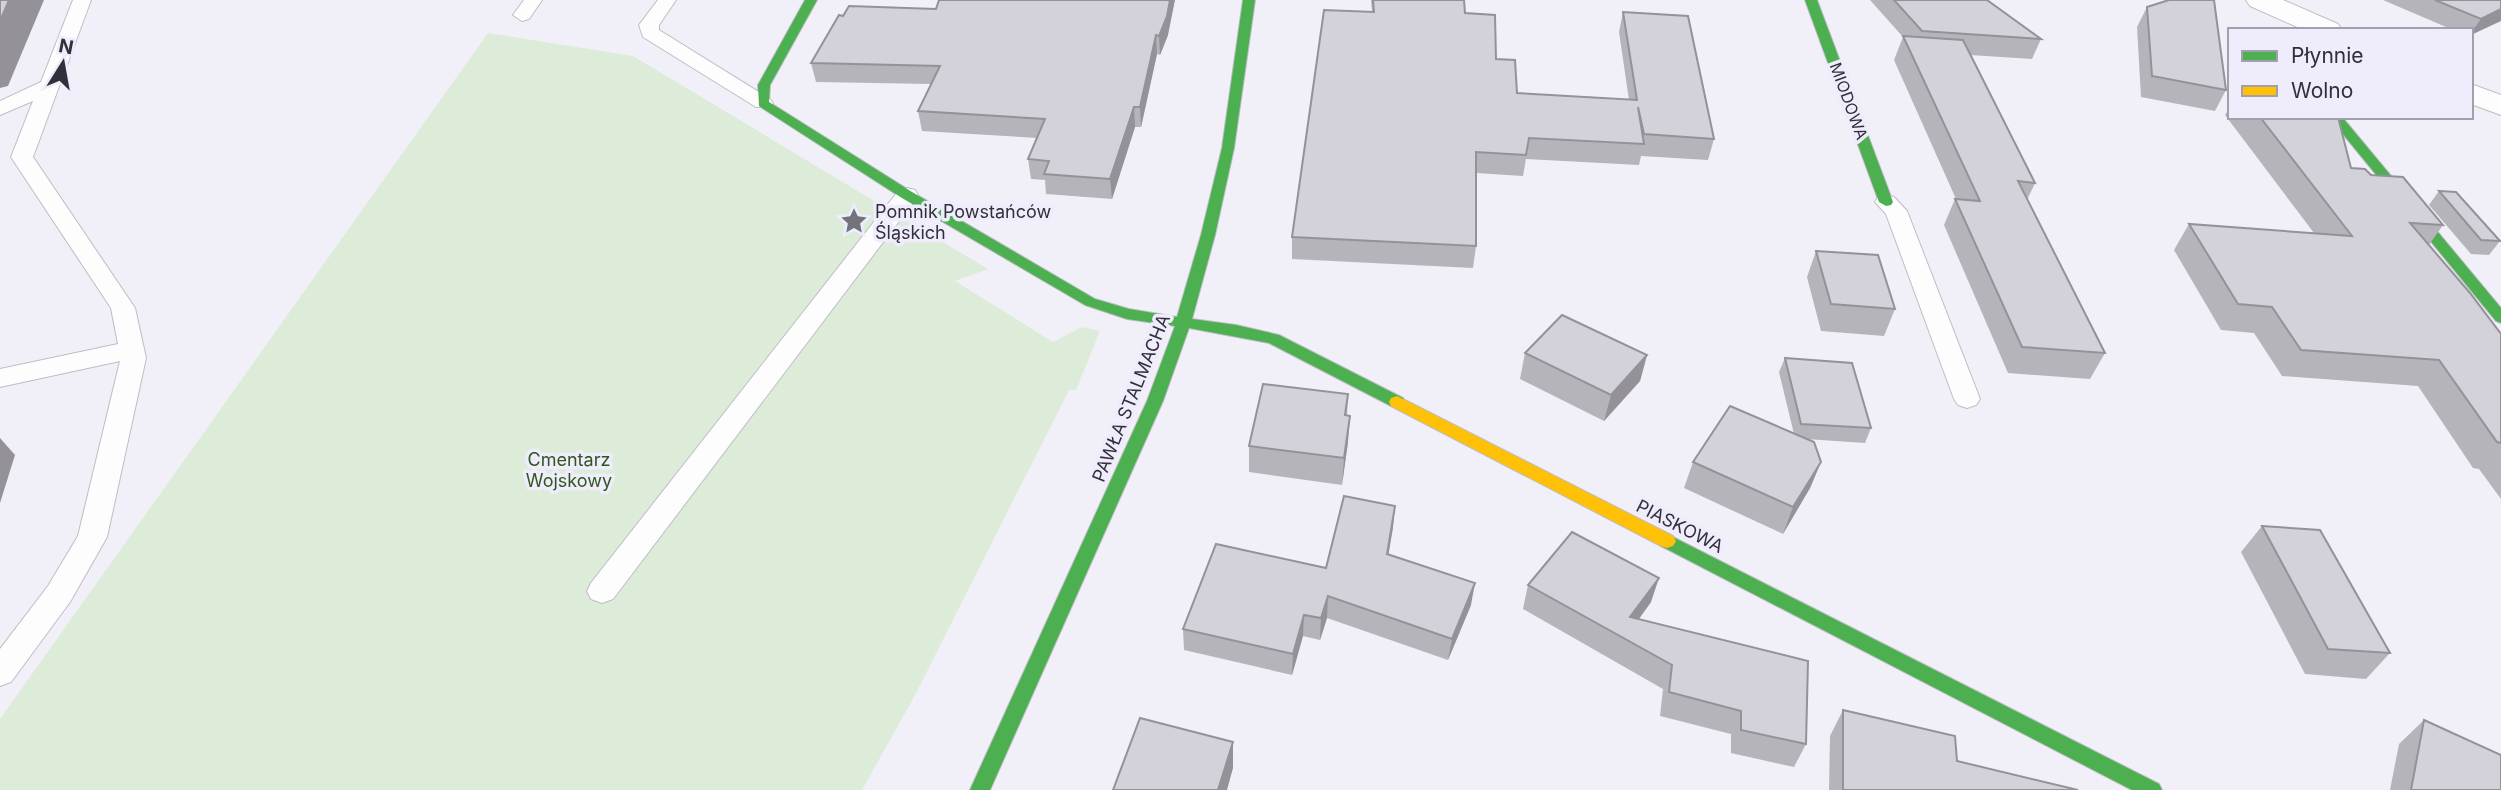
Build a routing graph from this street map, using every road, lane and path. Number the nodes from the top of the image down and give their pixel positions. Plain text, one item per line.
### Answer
1 (82, 0) edge
2 (667, 0) edge
3 (811, 0) edge
4 (1249, 0) edge
5 (1811, 0) edge
6 (2259, 0) edge
7 (2261, 28) edge
8 (2323, 28) edge
9 (50, 85) junction
10 (2473, 94) edge
11 (764, 103) junction
12 (2501, 106) edge
13 (0, 109) edge
14 (2336, 119) edge
15 (7, 160) edge
16 (907, 195) junction
17 (1886, 202) joint
18 (2501, 318) edge
19 (1183, 323) junction
20 (131, 350) junction
21 (0, 378) edge
22 (1967, 399) dead end
23 (602, 591) dead end
24 (0, 673) edge
25 (980, 790) edge
26 (2151, 790) edge

1 - 9 lane
2 - 11 lane
3 - 11 street
4 - 19 street, PAWŁA STALMACHA
5 - 17 street, MIODOWA
6 - 7 street
6 - 8 street
9 - 13 lane
9 - 15 lane
10 - 12 street
11 - 16 street, PIASKOWA
14 - 18 street
15 - 20 lane
16 - 19 street, PIASKOWA
16 - 23 lane
17 - 22 lane
19 - 25 street, PAWŁA STALMACHA
19 - 26 street, PIASKOWA
20 - 21 lane
20 - 24 lane

